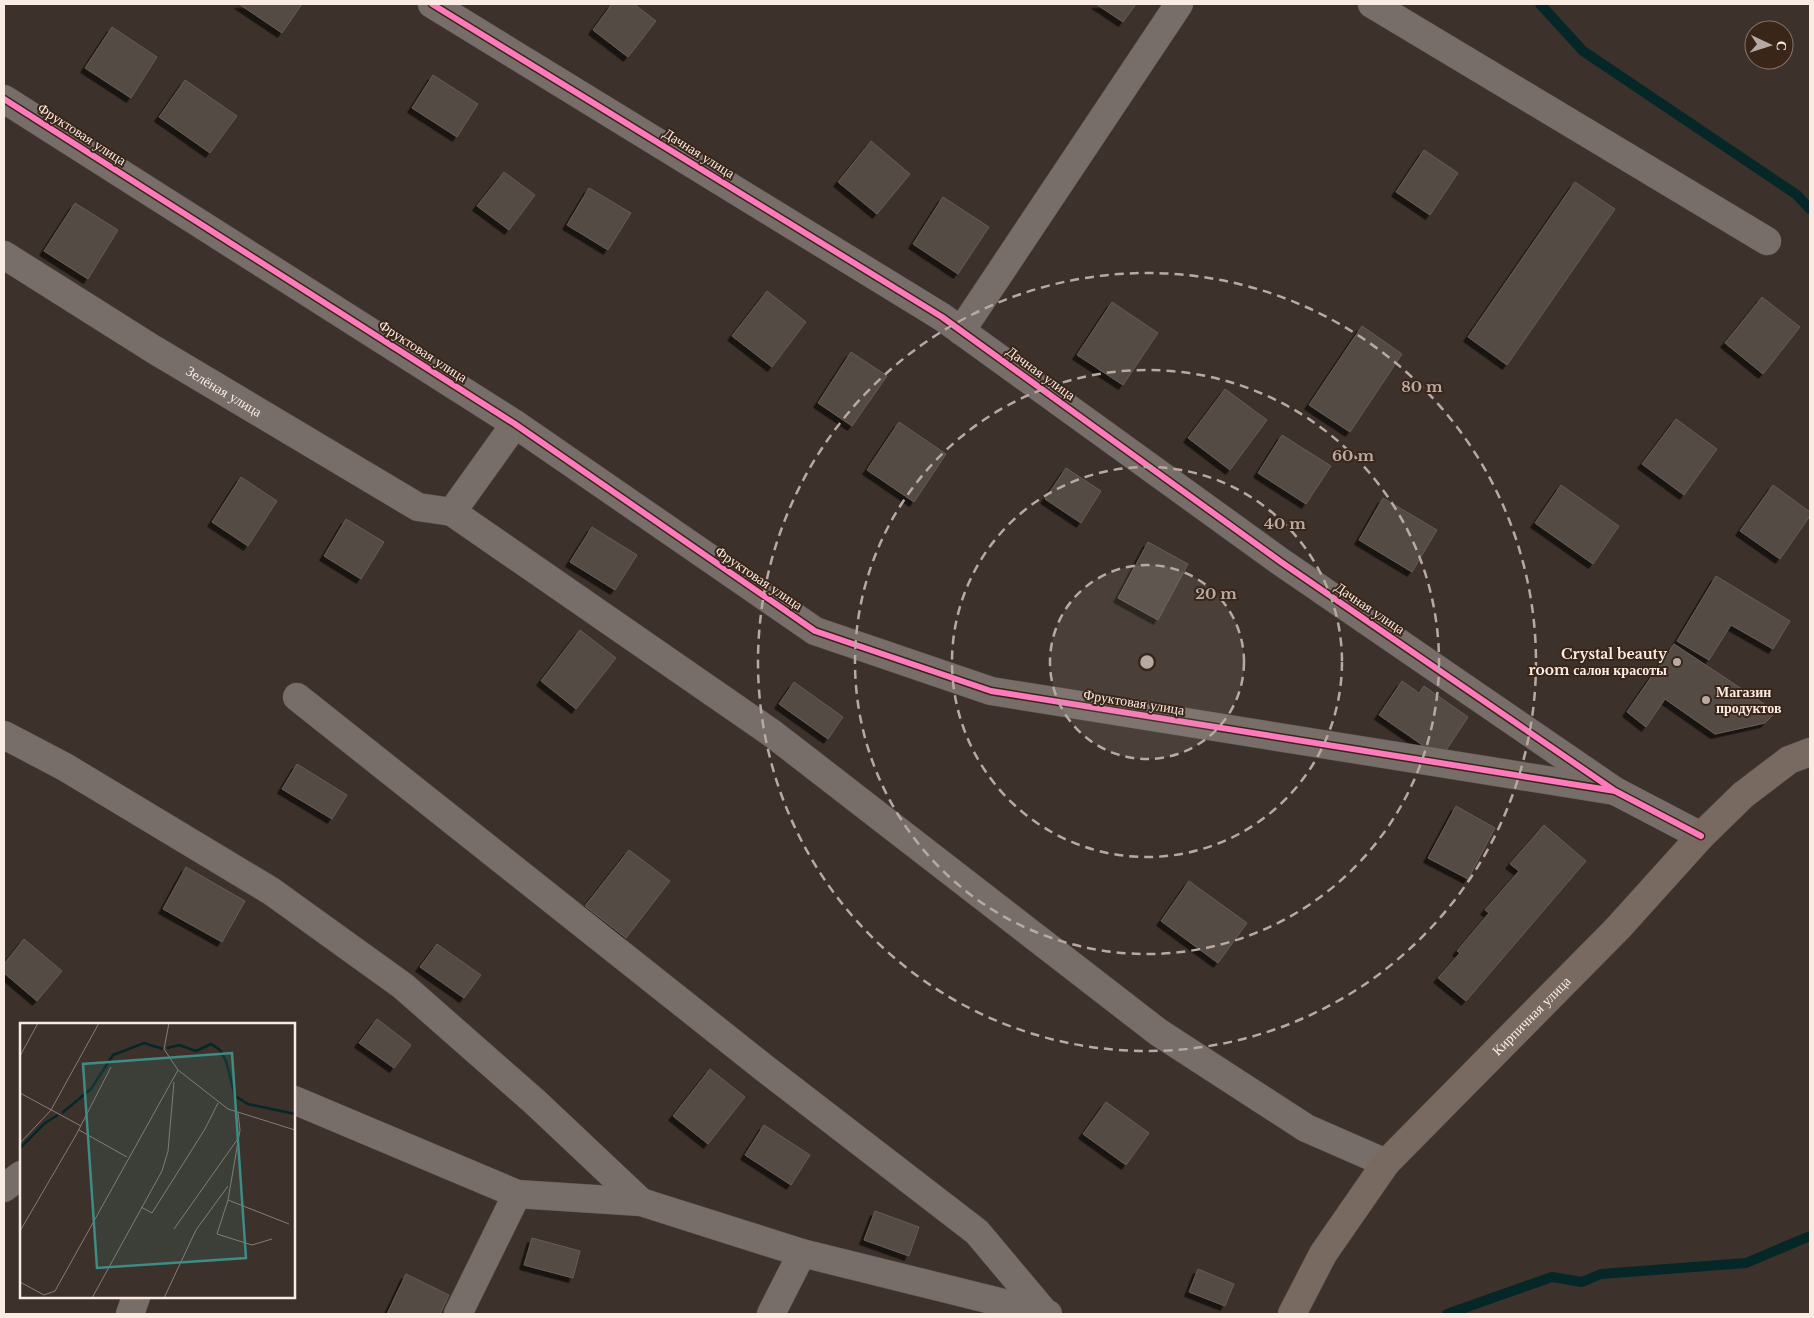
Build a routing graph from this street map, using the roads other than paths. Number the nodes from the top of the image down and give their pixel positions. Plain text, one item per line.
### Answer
1 (432, 4) edge
2 (1179, 4) edge
3 (1372, 4) edge
4 (4, 99) edge
5 (1767, 241) dead end
6 (4, 254) edge
7 (961, 331) junction
8 (515, 424) junction
9 (452, 512) junction
10 (297, 697) dead end
11 (4, 735) edge
12 (1810, 752) edge
13 (1615, 791) junction
14 (1701, 836) junction
15 (295, 1100) edge
16 (1386, 1163) junction
17 (20, 1177) edge
18 (4, 1188) edge
19 (517, 1194) junction
20 (641, 1202) junction
21 (802, 1253) junction
22 (136, 1298) edge
23 (130, 1314) edge
24 (458, 1314) edge
25 (771, 1314) edge
26 (1046, 1314) edge
27 (1292, 1314) edge

1 - 7 street, Дачная улица
2 - 7 street
3 - 5 street
4 - 8 street, Фруктовая улица
6 - 9 street, Зелёная улица
7 - 13 street, Дачная улица
8 - 9 street
8 - 13 street, Фруктовая улица
9 - 16 street
10 - 26 street
11 - 20 street
12 - 14 main road, Кирпичная улица
13 - 14 street
14 - 16 main road, Кирпичная улица
15 - 19 street
16 - 27 main road, Кирпичная улица
17 - 18 street
19 - 20 street
19 - 24 street
20 - 21 street
21 - 25 street
21 - 26 street
22 - 23 street

